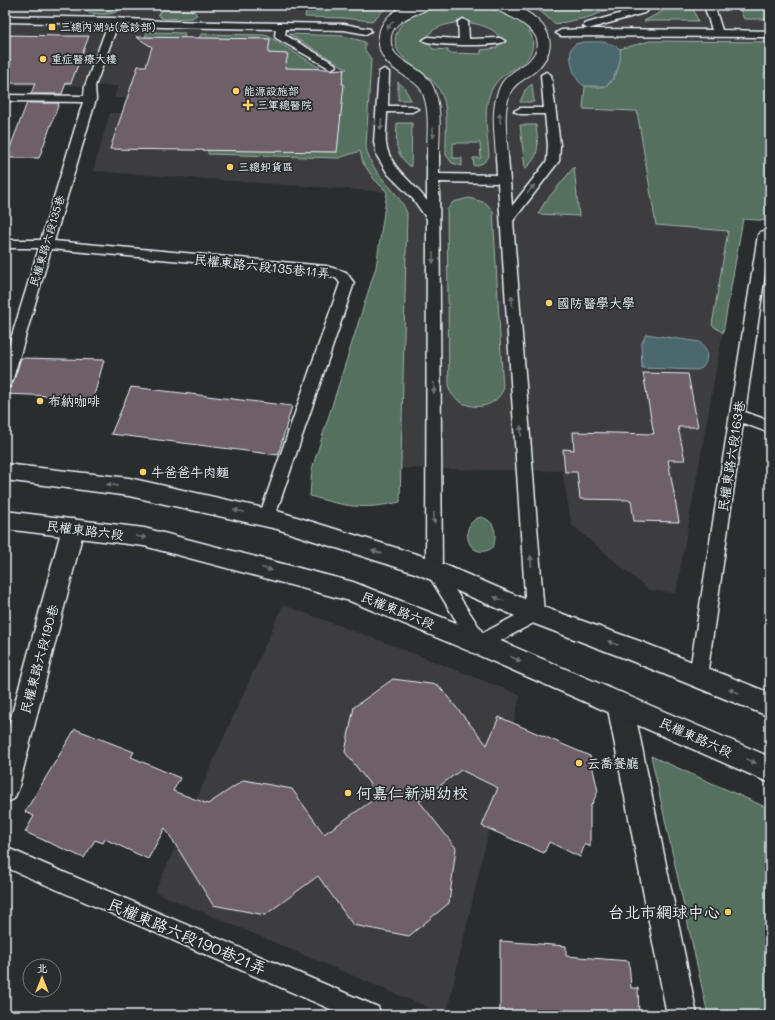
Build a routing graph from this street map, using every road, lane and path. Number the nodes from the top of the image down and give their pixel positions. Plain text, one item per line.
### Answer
1 (423, 5) edge
2 (651, 5) edge
3 (708, 5) edge
4 (502, 6) edge
5 (5, 19) edge
6 (114, 21) junction
7 (463, 22) dead end
8 (281, 26) junction
9 (366, 32) dead end
10 (718, 33) junction
11 (770, 34) edge
12 (428, 40) dead end
13 (500, 41) dead end
14 (464, 42) junction
15 (331, 66) dead end
16 (384, 72) dead end
17 (546, 75) dead end
18 (5, 98) edge
19 (90, 99) junction
20 (382, 109) junction
21 (412, 109) dead end
22 (520, 111) dead end
23 (550, 111) junction
24 (433, 178) junction
25 (504, 179) junction
26 (433, 219) junction
27 (507, 220) junction
28 (767, 235) edge
29 (5, 244) edge
30 (46, 244) junction
31 (764, 271) edge
32 (5, 382) edge
33 (737, 415) junction
34 (770, 427) edge
35 (5, 472) edge
36 (267, 517) junction
37 (5, 520) edge
38 (74, 528) junction
39 (434, 572) junction
40 (534, 614) junction
41 (480, 644) junction
42 (698, 676) junction
43 (620, 704) junction
44 (770, 705) edge
45 (770, 770) edge
46 (5, 790) edge
47 (5, 857) edge
48 (357, 1012) edge
49 (682, 1015) edge

1 -> 24 lane, bridge
2 - 10 lane
3 - 10 lane
25 -> 4 lane, bridge
5 - 6 lane
6 - 8 lane
6 - 19 lane, 民權東路六段135巷
7 - 14 lane
8 - 9 lane
8 - 15 lane
10 - 11 lane
12 - 14 lane
13 - 14 lane
16 - 20 lane
17 - 23 lane
18 - 19 lane
19 - 30 lane, 民權東路六段135巷
20 - 21 lane
20 -> 26 lane
22 - 23 lane
27 -> 23 lane
24 - 25 lane
24 - 26 lane
25 - 27 lane
26 -> 39 lane
40 -> 27 lane
28 - 31 lane, 民權東路六段163巷
29 - 30 lane
30 - 32 lane, 民權東路六段135巷
30 - 36 lane, 民權東路六段135巷11弄
31 - 33 lane, 民權東路六段163巷
33 - 34 lane
33 - 42 lane, 民權東路六段163巷
36 -> 35 main road
39 -> 36 main road
37 - 38 main road, 民權東路六段
38 -> 41 main road, 民權東路六段
38 - 46 main road, 民權東路六段190巷
40 -> 39 main road
39 - 41 lane
40 - 41 lane
42 -> 40 main road
41 -> 43 main road, 民權東路六段
44 -> 42 main road
43 -> 45 main road, 民權東路六段
43 - 49 main road
47 - 48 lane, 民權東路六段190巷21弄

